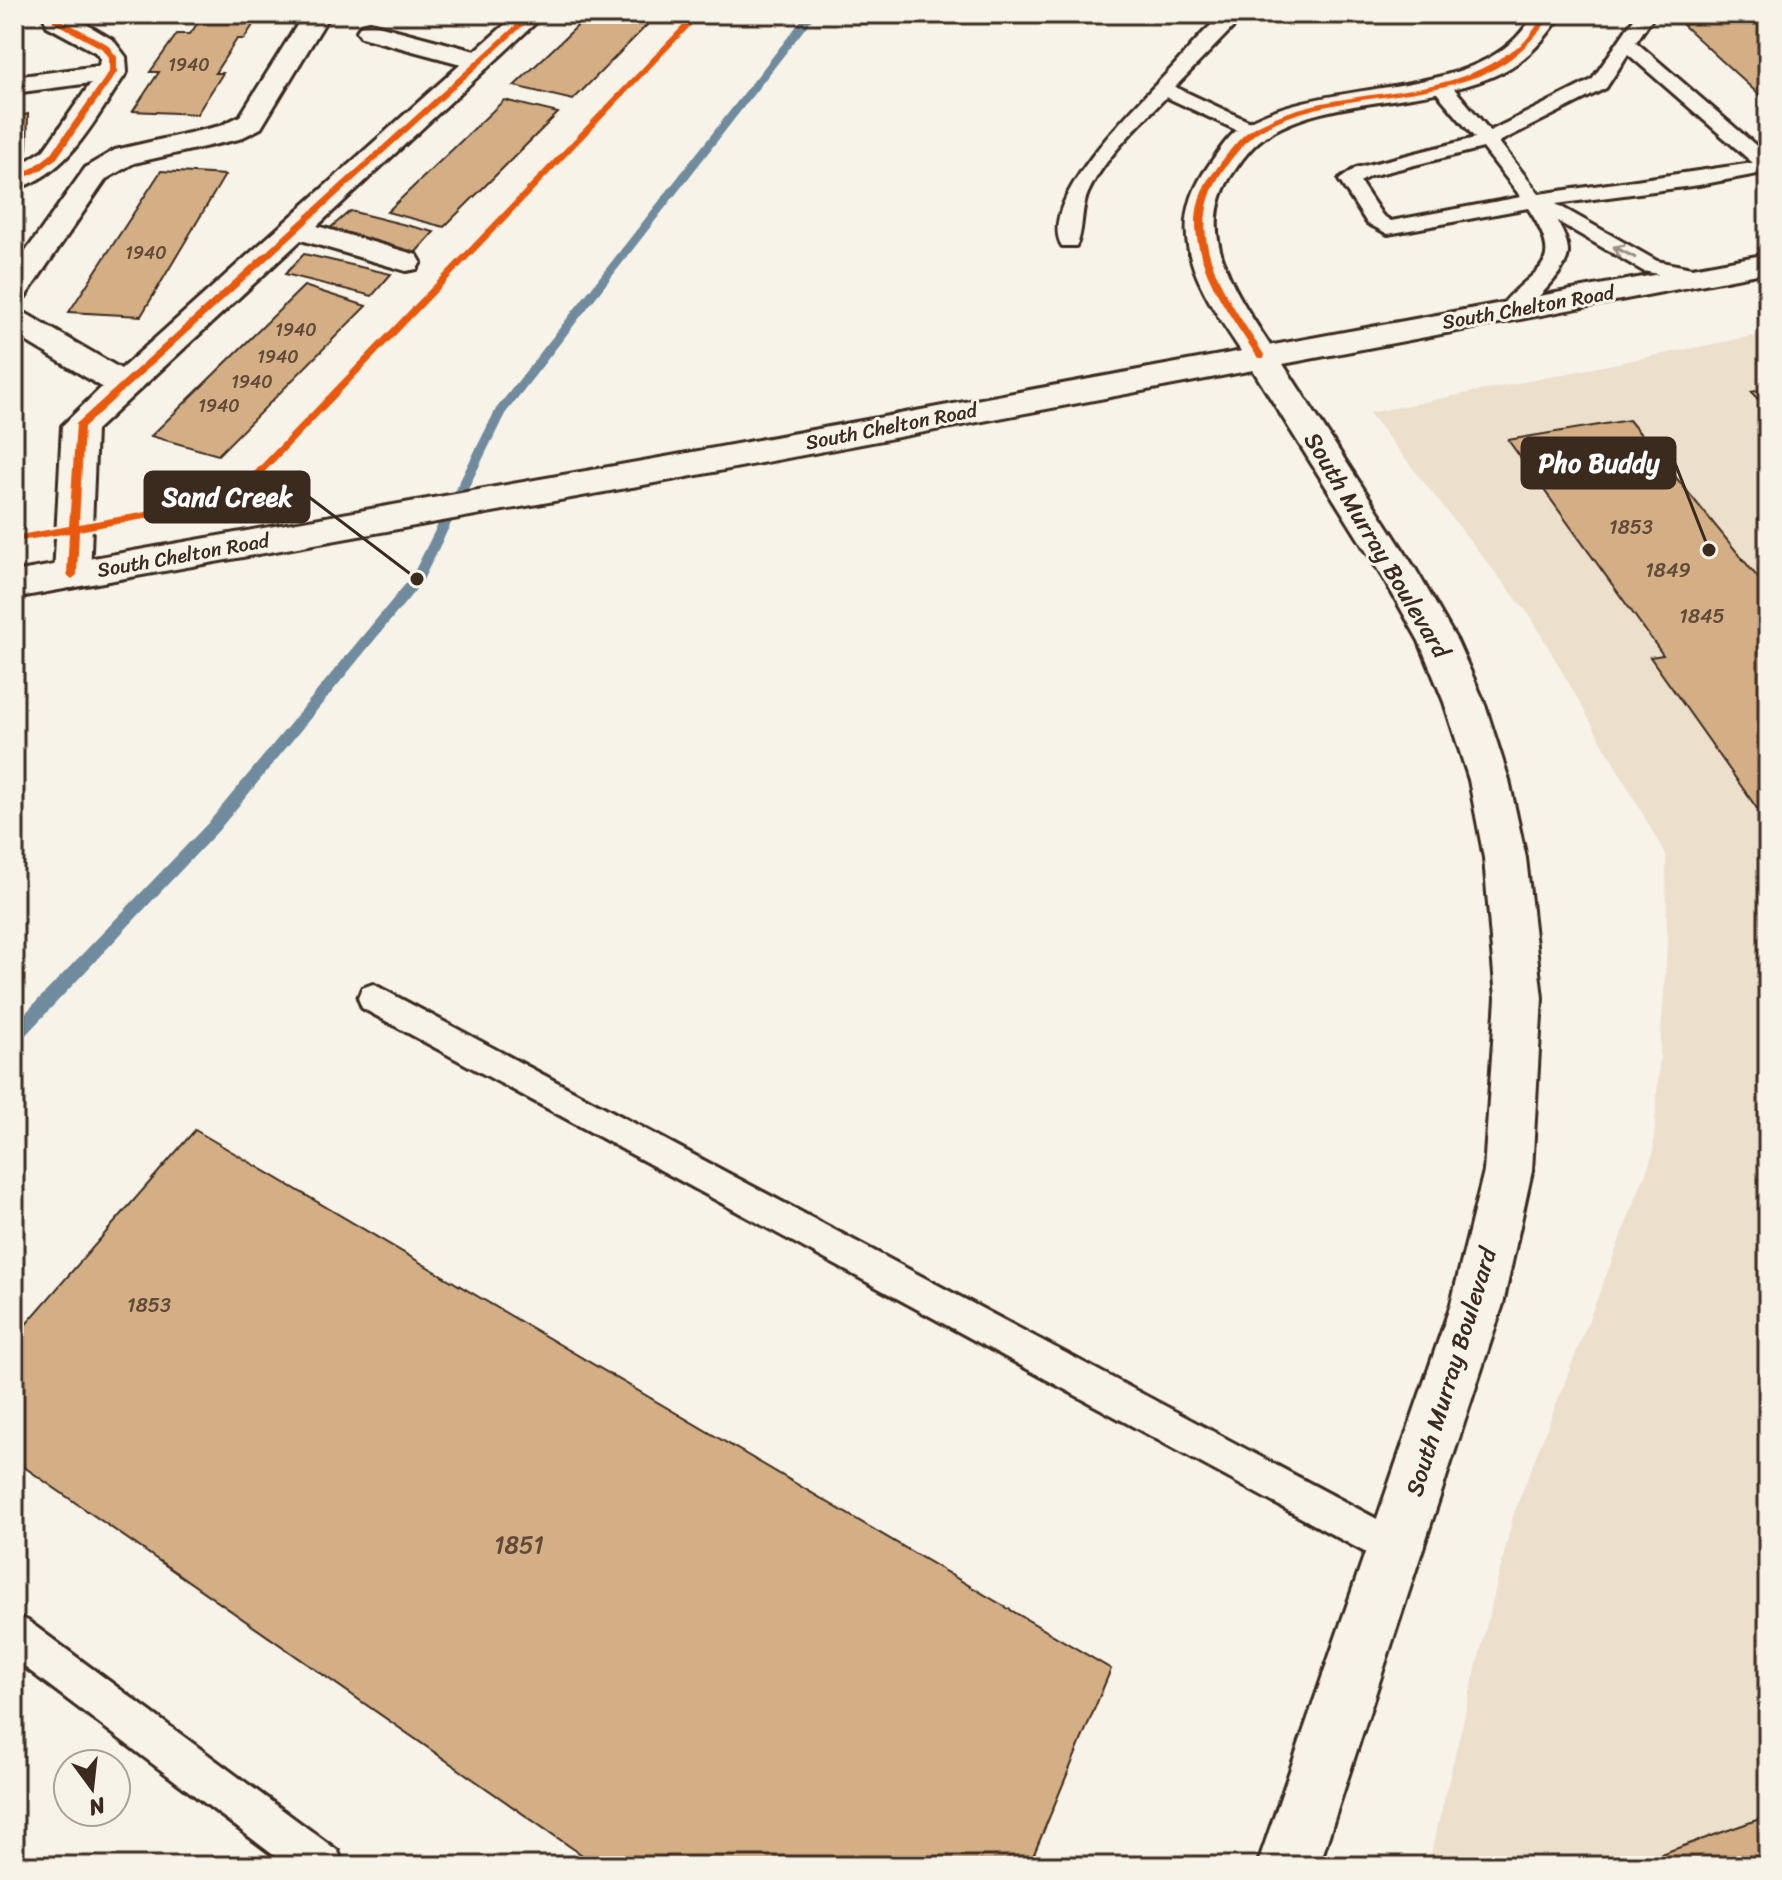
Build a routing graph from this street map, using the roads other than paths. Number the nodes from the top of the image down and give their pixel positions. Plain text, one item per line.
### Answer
1 (56, 14) edge
2 (317, 14) edge
3 (532, 14) edge
4 (1237, 14) edge
5 (1549, 14) edge
6 (1646, 14) edge
7 (370, 31) dead end
8 (1626, 43) junction
9 (480, 61) junction
10 (113, 72) junction
11 (1439, 83) junction
12 (14, 85) edge
13 (1165, 89) junction
14 (1254, 131) junction
15 (1486, 141) junction
16 (1768, 166) edge
17 (14, 180) edge
18 (1534, 201) junction
19 (296, 229) junction
20 (1069, 242) dead end
21 (406, 262) dead end
22 (1768, 263) edge
23 (1698, 276) junction
24 (14, 290) edge
25 (1509, 310) junction
26 (14, 320) edge
27 (1261, 356) junction
28 (124, 385) junction
29 (72, 575) junction
30 (14, 585) edge
31 (373, 998) dead end
32 (1396, 1549) junction
33 (14, 1635) edge
34 (323, 1866) edge
35 (1288, 1866) edge

1 - 10 street
2 - 24 street
3 - 9 street
4 - 13 lane
5 - 11 street, South Murray Boulevard
6 - 8 lane
7 - 9 street
8 - 15 lane
8 - 16 lane
9 - 19 street
10 - 12 street
10 - 17 street
11 - 14 street, South Murray Boulevard
11 - 15 lane
13 - 14 lane
13 - 20 lane
14 - 27 street, South Murray Boulevard
15 - 18 lane
15 - 18 lane
16 - 18 lane
23 -> 18 lane
18 - 25 lane
19 - 21 street
19 - 28 street
22 - 23 street, South Chelton Road
23 - 25 street, South Chelton Road
25 - 27 street, South Chelton Road
26 - 28 street
27 - 29 street, South Chelton Road
27 - 32 street, South Murray Boulevard
28 - 29 street
29 - 30 street, South Chelton Road
31 - 32 lane
32 - 35 street, South Murray Boulevard
33 - 34 lane

